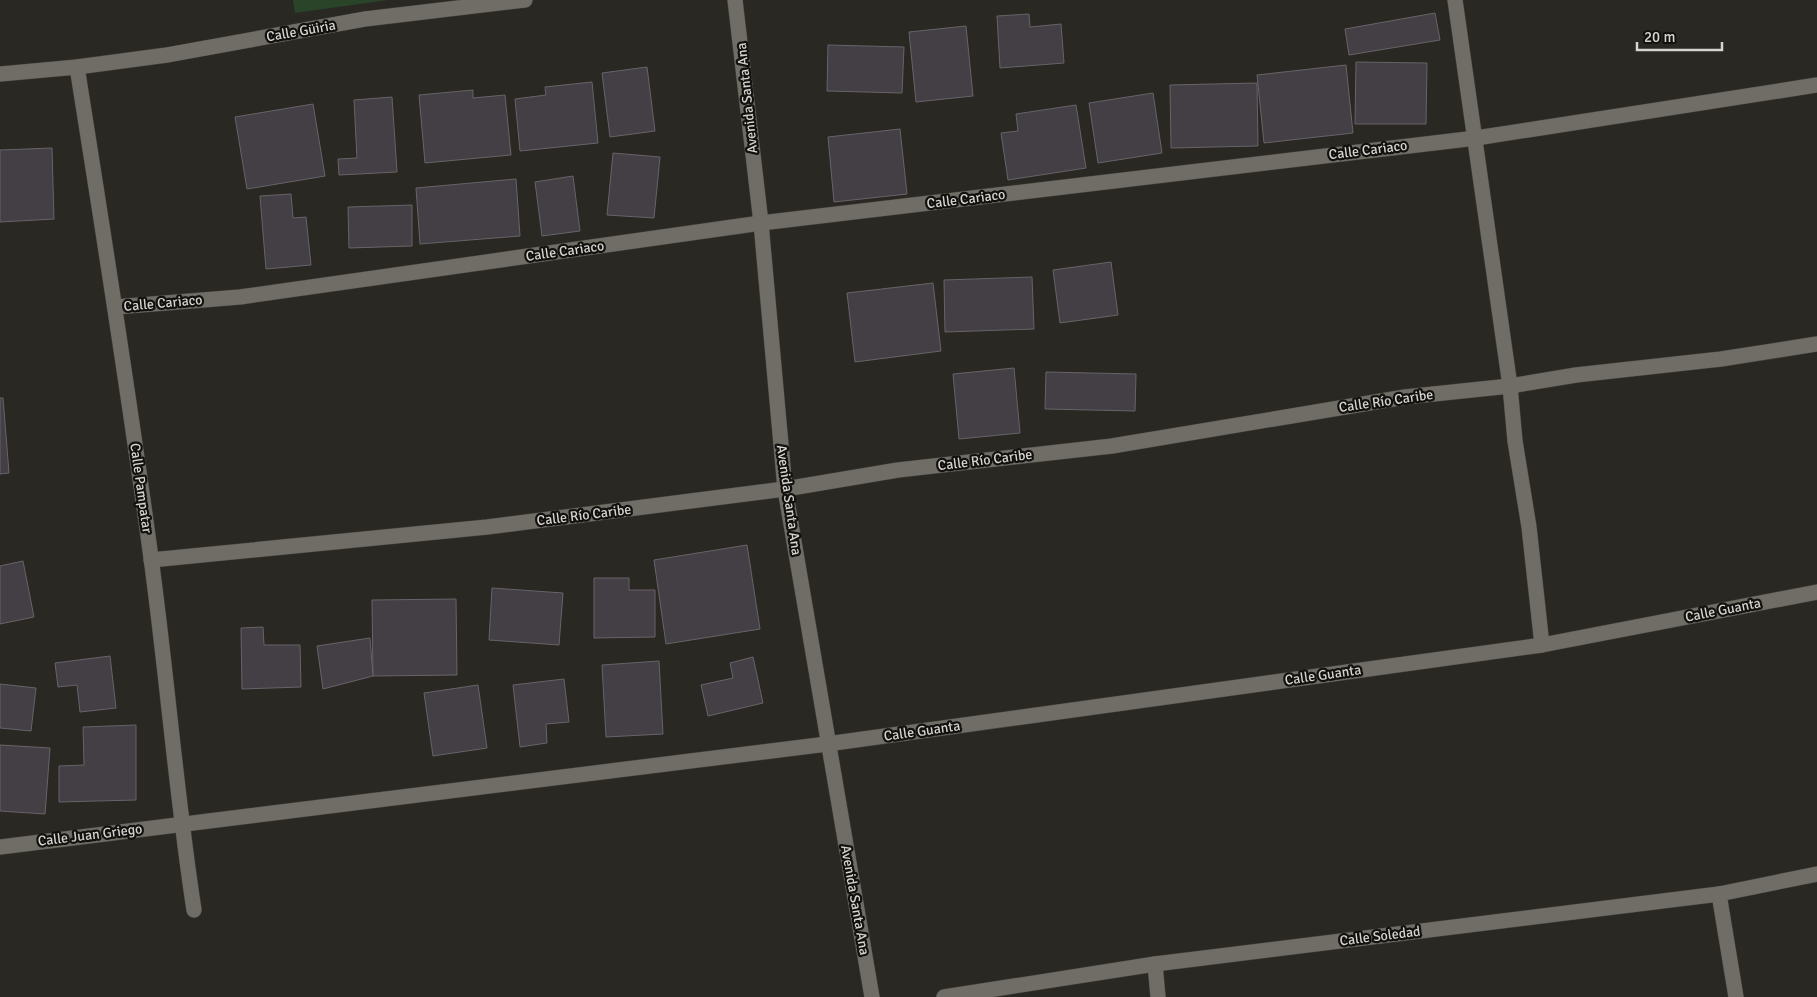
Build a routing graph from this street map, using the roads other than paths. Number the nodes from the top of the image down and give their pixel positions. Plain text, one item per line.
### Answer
1 (525, 0) edge
2 (735, 0) edge
3 (1455, 0) edge
4 (77, 67) junction
5 (0, 74) edge
6 (1817, 85) edge
7 (1476, 138) junction
8 (761, 223) junction
9 (115, 307) junction
10 (1817, 344) edge
11 (1510, 386) junction
12 (785, 489) junction
13 (151, 560) junction
14 (1817, 592) edge
15 (1542, 644) junction
16 (827, 744) junction
17 (181, 824) junction
18 (0, 847) edge
19 (1817, 874) edge
20 (1720, 894) junction
21 (194, 910) dead end
22 (1155, 964) junction
23 (872, 997) edge
24 (944, 997) edge
25 (1158, 997) edge
26 (1736, 997) edge

1 - 4 street, Calle Güiria
2 - 8 street, Avenida Santa Ana
3 - 7 street
4 - 5 street
4 - 9 street, Calle Pampatar
6 - 7 street, Calle Cariaco
7 - 8 street, Calle Cariaco
7 - 11 street
8 - 9 street, Calle Cariaco
8 - 12 street, Avenida Santa Ana
9 - 13 street, Calle Pampatar
10 - 11 street, Calle Río Caribe
11 - 12 street, Calle Río Caribe
11 - 15 street
12 - 13 street, Calle Río Caribe
12 - 16 street, Avenida Santa Ana
13 - 17 street, Calle Pampatar
14 - 15 street, Calle Guanta
15 - 16 street, Calle Guanta
16 - 17 street, Calle Guanta
16 - 23 street, Avenida Santa Ana
17 - 18 street, Calle Juan Griego
17 - 21 street, Calle Pampatar
19 - 20 street, Calle Soledad
20 - 22 street, Calle Soledad
20 - 26 street
22 - 24 street, Calle Soledad
22 - 25 street

